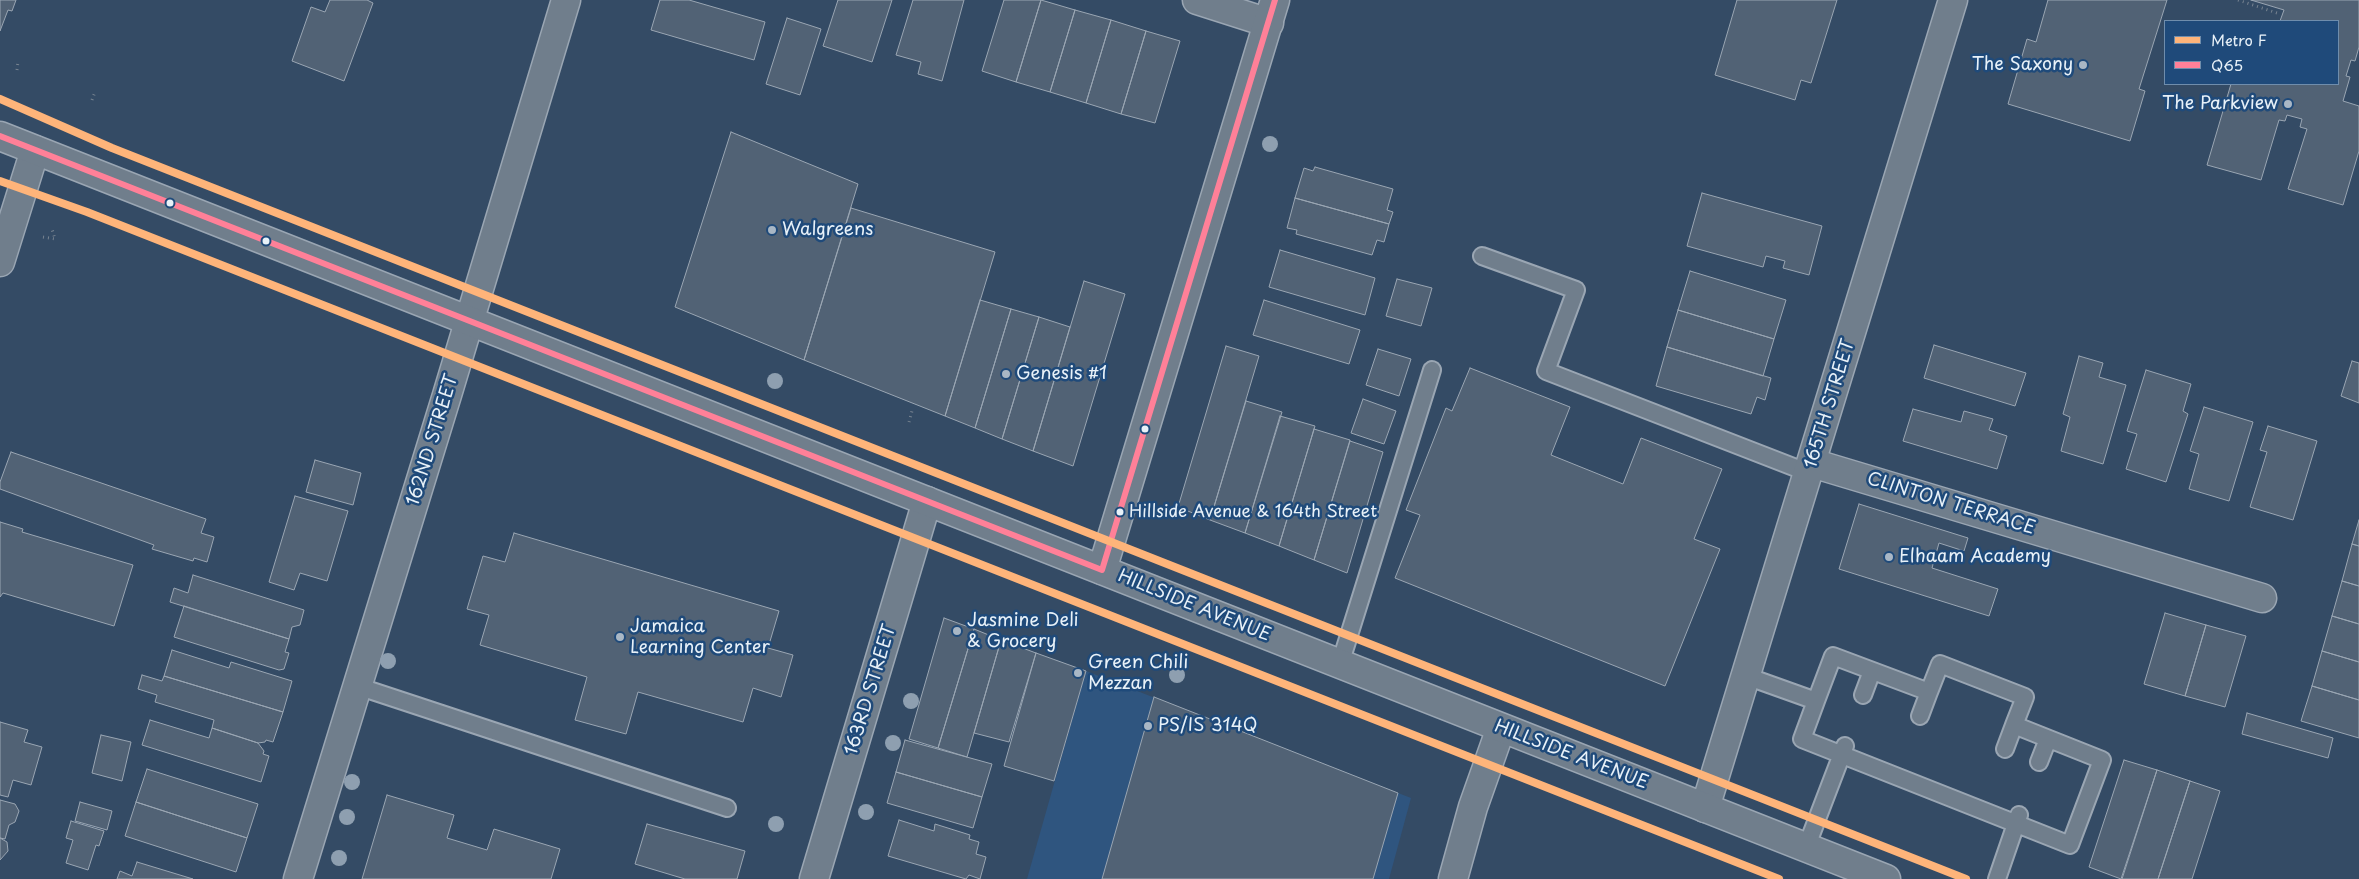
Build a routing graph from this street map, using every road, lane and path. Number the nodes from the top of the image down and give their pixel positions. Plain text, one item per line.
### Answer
1 (566, 0) edge
2 (1196, 0) edge
3 (1953, 0) edge
4 (2238, 0) edge
5 (1272, 11) edge
6 (2280, 14) dead end
7 (18, 61) dead end
8 (17, 70) dead end
9 (94, 92) dead end
10 (92, 100) dead end
11 (0, 136) edge
12 (35, 150) junction
13 (52, 229) dead end
14 (38, 236) dead end
15 (1482, 256) dead end
16 (0, 262) edge
17 (470, 320) junction
18 (1432, 370) dead end
19 (912, 411) dead end
20 (909, 422) dead end
21 (1810, 468) junction
22 (927, 501) junction
23 (1102, 570) junction
24 (2262, 598) dead end
25 (1340, 664) junction
26 (1872, 671) junction
27 (1746, 676) junction
28 (357, 686) junction
29 (1929, 692) junction
30 (1863, 695) dead end
31 (1816, 701) junction
32 (1920, 716) dead end
33 (2014, 725) junction
34 (1501, 728) junction
35 (2048, 739) junction
36 (2005, 749) dead end
37 (1843, 751) junction
38 (2039, 762) dead end
39 (727, 808) dead end
40 (1706, 808) junction
41 (2017, 820) junction
42 (1806, 848) junction
43 (298, 879) edge
44 (814, 879) edge
45 (1453, 879) edge
46 (1886, 879) edge
47 (1997, 879) edge

1 - 17 street, 162ND STREET
2 - 5 street
3 - 21 street, 165TH STREET
4 - 6 path
5 - 23 street
7 - 8 path
9 - 10 path
11 - 12 street, HILLSIDE AVENUE
12 - 16 street
12 - 17 street, HILLSIDE AVENUE
13 - 14 path
15 - 21 lane
17 - 22 street, HILLSIDE AVENUE
17 - 28 street, 162ND STREET
18 - 25 lane
19 - 20 path
21 - 24 street, CLINTON TERRACE
21 - 27 street, 165TH STREET
22 - 23 street, HILLSIDE AVENUE
22 - 44 street, 163RD STREET
23 - 25 street, HILLSIDE AVENUE
25 - 34 street, HILLSIDE AVENUE
26 - 29 lane
26 - 30 lane
26 - 31 lane
27 - 31 lane
27 - 40 street, 165TH STREET
28 - 39 lane
28 - 43 street, 162ND STREET
29 - 32 lane
29 - 33 lane
31 - 37 lane
33 - 35 lane
33 - 36 lane
34 - 40 street, HILLSIDE AVENUE
34 - 45 street
35 - 38 lane
35 - 41 lane
37 - 41 lane
37 - 42 lane
40 - 42 street, HILLSIDE AVENUE
41 - 47 lane
42 - 46 street, HILLSIDE AVENUE

